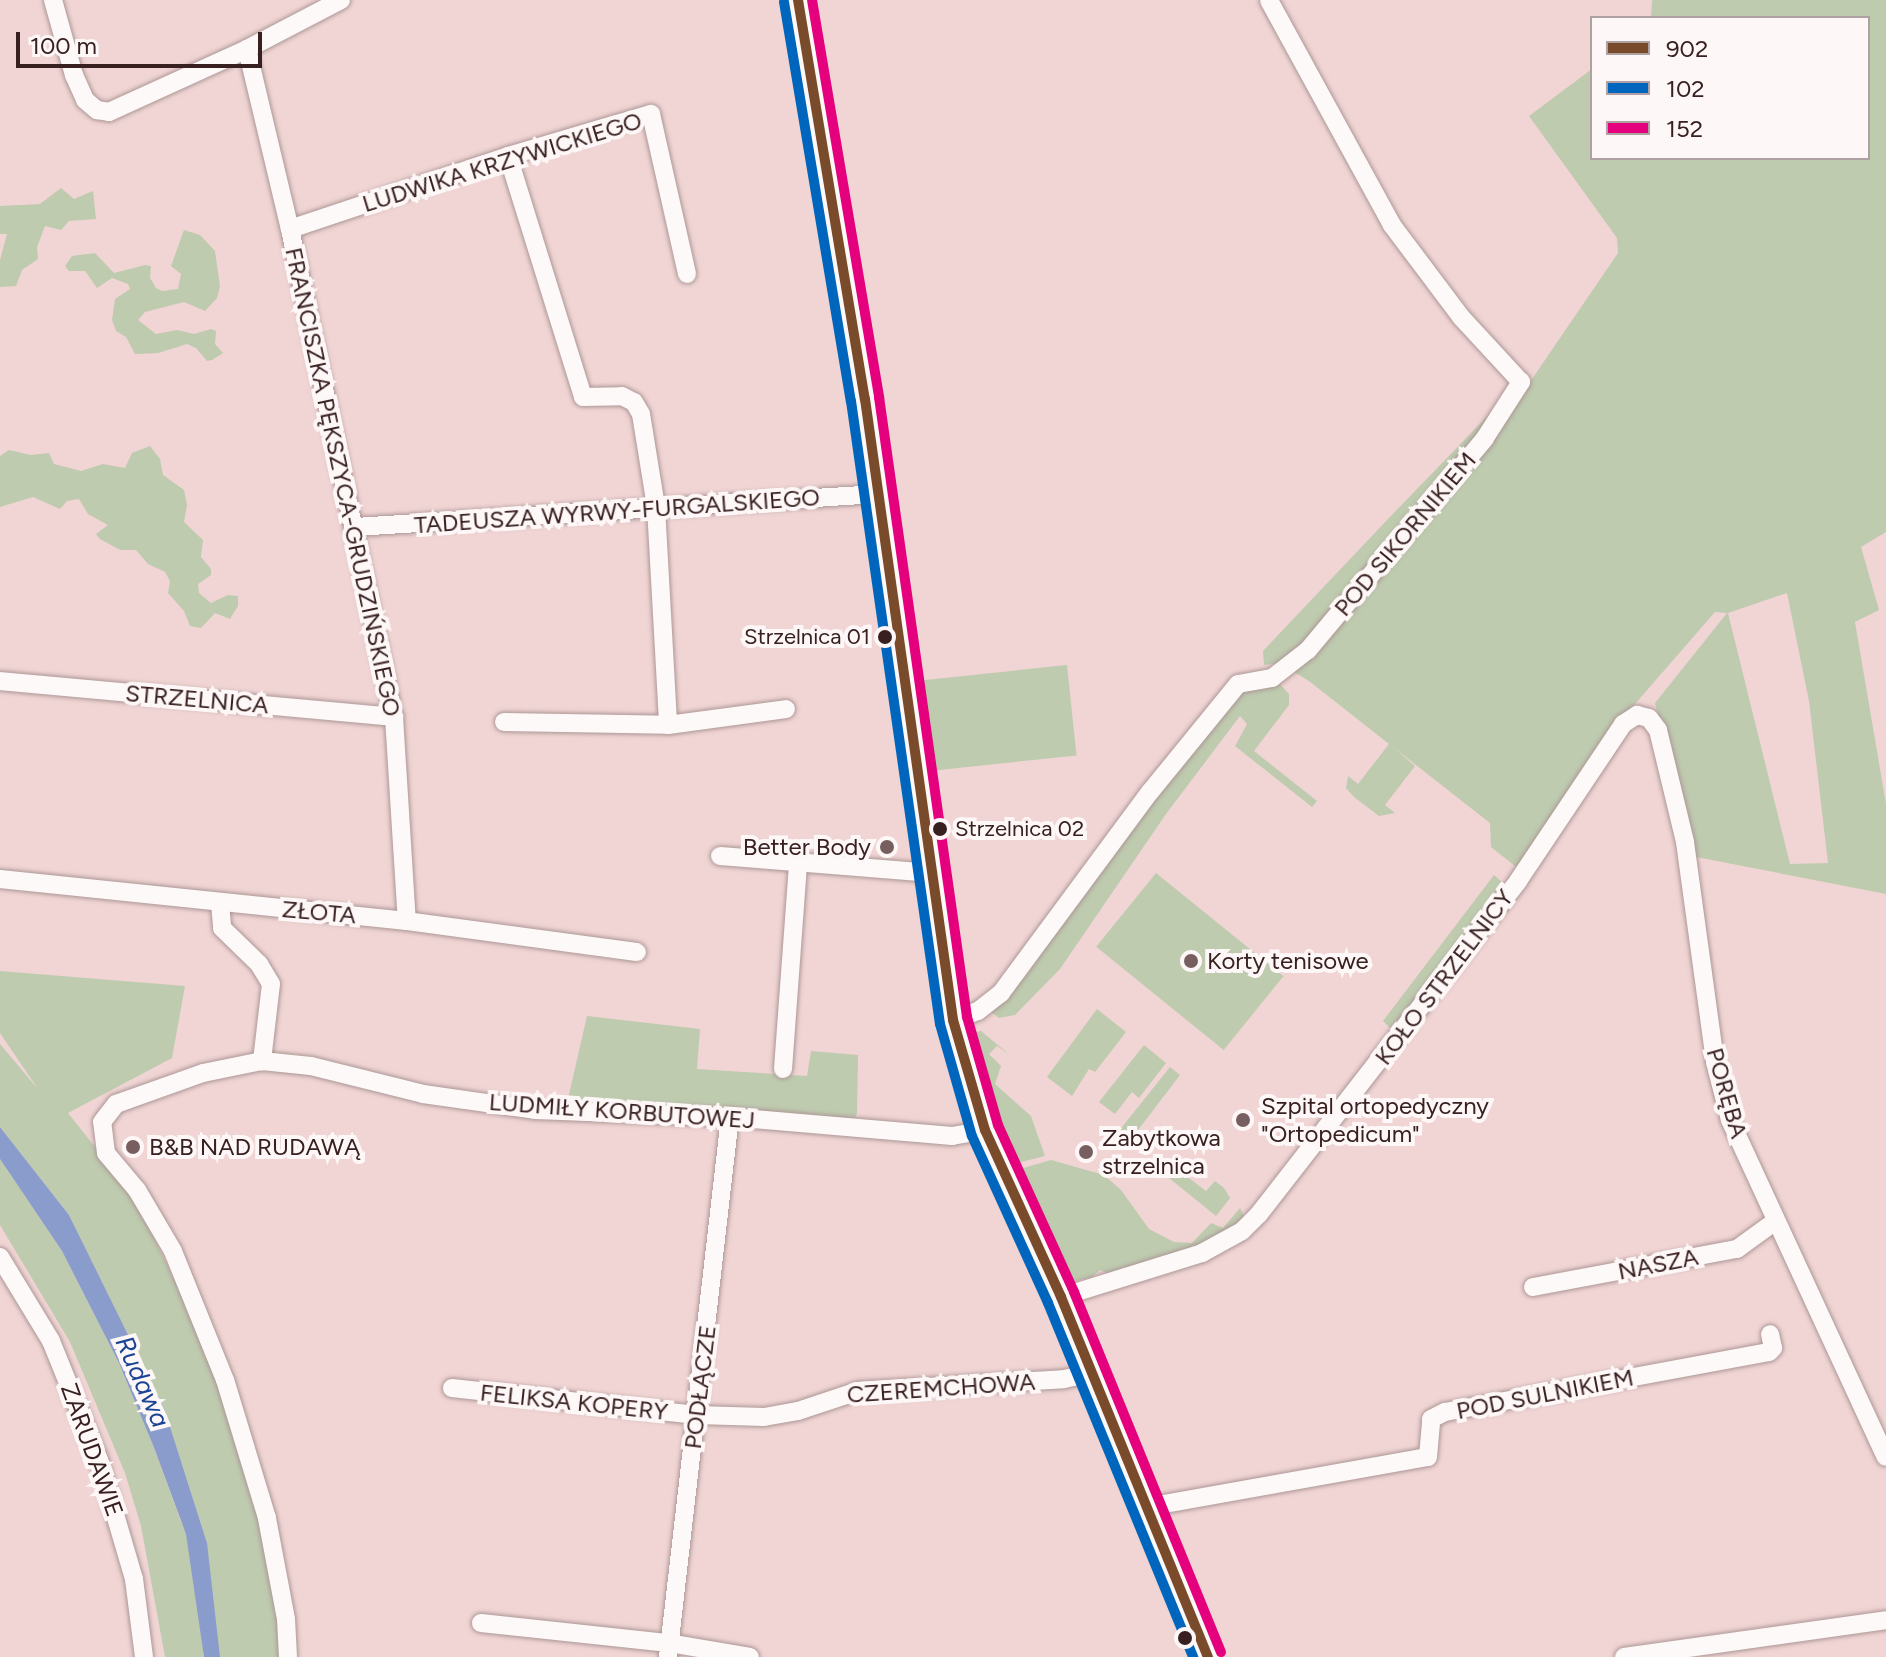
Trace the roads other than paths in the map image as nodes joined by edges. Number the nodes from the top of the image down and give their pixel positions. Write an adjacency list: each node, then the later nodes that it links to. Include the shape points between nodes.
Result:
1 (53, 0): 5 (street, via 74,75 85,100 97,110 109,112)
2 (341, 0): 5 (street)
3 (798, 0): 9 (street)
4 (1269, 0): 25 (street, POD SIKORNIKIEM, via 1392,225 1461,317 1521,382 1485,438 1308,650 1272,678 1238,684 1150,792 1001,993)
5 (247, 49): 7 (street, FRANCISZKA PĘKSZYCA-GRUDZIŃSKIEGO)
6 (508, 156): 7 (street, LUDWIKA KRZYWICKIEGO); 8 (street, LUDWIKA KRZYWICKIEGO, via 651,114); 10 (street, via 583,397 622,396 638,408)
7 (290, 229): 11 (street, FRANCISZKA PĘKSZYCA-GRUDZIŃSKIEGO)
8 (687, 274)
9 (878, 494): 10 (street, TADEUSZA WYRWY-FURGALSKIEGO); 20 (street)
10 (656, 507): 11 (street, TADEUSZA WYRWY-FURGALSKIEGO); 17 (street)
11 (355, 527): 15 (street, FRANCISZKA PĘKSZYCA-GRUDZIŃSKIEGO)
12 (0, 681): 15 (street, STRZELNICA)
13 (786, 709): 17 (street)
14 (1637, 715): 30 (street, PORĘBA, via 1649,718 1658,730 1685,842 1715,1062 1730,1120); 33 (street, KOŁO STRZELNICY, via 1623,724 1518,881 1259,1214 1242,1231 1202,1253)
15 (394, 717): 23 (street, FRANCISZKA PĘKSZYCA-GRUDZIŃSKIEGO)
16 (504, 722): 17 (street)
17 (668, 725)
18 (720, 856): 19 (street)
19 (798, 864): 20 (street); 27 (street)
20 (932, 873): 25 (street)
21 (0, 879): 22 (street, ZŁOTA)
22 (220, 903): 23 (street, ZŁOTA); 26 (street, via 222,928 259,964 271,984)
23 (407, 921): 24 (street, ZŁOTA)
24 (637, 952)
25 (965, 1016): 29 (street)
26 (262, 1061): 28 (street, LUDMIŁY KORBUTOWEJ, via 311,1066 423,1094 535,1110); 44 (street, LUDMIŁY KORBUTOWEJ, via 203,1073 116,1104 101,1131 106,1153 137,1190 173,1251 225,1380 267,1518)
27 (783, 1069)
28 (730, 1117): 29 (street, LUDMIŁY KORBUTOWEJ, via 952,1136); 37 (street, PODŁĄCZE)
29 (985, 1130): 33 (street)
30 (1774, 1222): 32 (street, NASZA, via 1737,1249); 38 (street, PORĘBA)
31 (0, 1257): 43 (street, ZARUDAWIE, via 51,1341 99,1460 134,1579)
32 (1533, 1287)
33 (1061, 1297): 35 (street)
34 (1770, 1334): 39 (street, POD SULNIKIEM, via 1769,1352 1445,1412 1431,1419 1428,1457)
35 (1093, 1373): 37 (street, CZEREMCHOWA, via 858,1391 764,1417); 39 (street)
36 (452, 1388): 37 (street, FELIKSA KOPERY)
37 (697, 1415): 42 (street, PODŁĄCZE)
38 (1886, 1457)
39 (1147, 1507): 46 (street)
40 (1886, 1620): 47 (street)
41 (481, 1623): 42 (street)
42 (669, 1650): 45 (street)
43 (144, 1657)
44 (288, 1657)
45 (750, 1657)
46 (1208, 1657)
47 (1624, 1657)

